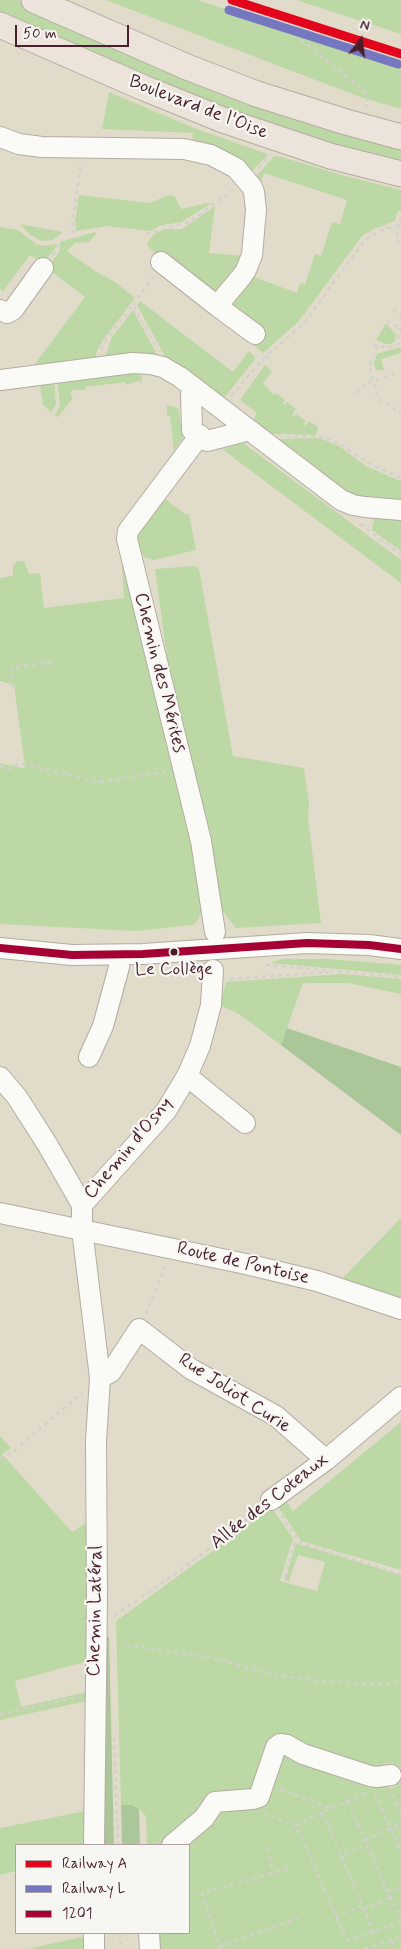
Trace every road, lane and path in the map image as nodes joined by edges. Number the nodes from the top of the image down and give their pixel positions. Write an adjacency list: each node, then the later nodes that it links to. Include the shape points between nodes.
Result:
1 (34, 0): 4 (main road, Boulevard de l'Oise, via 224,82)
2 (0, 25): 8 (main road, Boulevard de l'Oise, via 223,120 330,156)
3 (301, 40): 4 (path, via 365,92 368,99)
4 (362, 127): 6 (main road, Boulevard de l'Oise)
5 (0, 136): 7 (street, via 32,146)
6 (401, 137)
7 (82, 148): 9 (street, via 167,148 200,152 226,161); 12 (path, via 72,225)
8 (401, 174)
9 (247, 179): 13 (path, via 189,222); 18 (street, via 256,204 252,255 246,270)
10 (401, 217): 11 (path)
11 (400, 224): 14 (path, via 397,242); 28 (path, via 377,232 366,240 304,322)
12 (74, 234)
13 (146, 234)
14 (401, 243)
15 (162, 263): 17 (path); 18 (street)
16 (43, 268): 20 (street, via 13,310 7,313)
17 (133, 305): 30 (path, via 101,347); 31 (path, via 164,360)
18 (217, 306): 24 (street)
19 (393, 309): 21 (path)
20 (0, 310)
21 (401, 315)
22 (387, 321): 23 (path)
23 (401, 328): 26 (path)
24 (255, 334)
25 (373, 344): 27 (path)
26 (400, 344): 27 (path, via 387,348)
27 (378, 346): 34 (path, via 371,361)
28 (266, 356): 29 (path); 37 (path)
29 (270, 360)
30 (99, 367): 31 (street, via 132,363); 33 (street)
31 (163, 367): 35 (street)
32 (394, 374): 34 (path)
33 (0, 380)
34 (373, 381): 36 (path); 38 (path, via 380,400)
35 (195, 388): 37 (street); 40 (street, via 191,394 192,430)
36 (356, 393)
37 (220, 408): 39 (street)
38 (401, 414)
39 (253, 433): 40 (street, via 242,432 207,441); 41 (path, via 321,436); 42 (street, via 341,500 365,507)
40 (200, 436): 46 (street, Chemin des Mérites, via 128,531 127,539)
41 (401, 478)
42 (401, 510)
43 (53, 662): 44 (path, via 10,668)
44 (12, 687)
45 (0, 766): 46 (path, via 9,768 22,763 98,782)
46 (182, 770): 47 (street, Chemin des Mérites, via 201,841)
47 (215, 932)
48 (0, 948): 50 (street, via 72,955)
49 (401, 949): 50 (street, via 307,943)
50 (119, 955): 55 (street, via 119,967 103,1026)
51 (262, 964): 52 (path)
52 (340, 972): 53 (path); 54 (path)
53 (213, 975): 56 (street, Chemin d'Osny, via 211,1004 200,1046)
54 (401, 977)
55 (89, 1057)
56 (187, 1076): 58 (street); 59 (street, Chemin d'Osny, via 166,1111)
57 (0, 1077): 59 (street, via 42,1136)
58 (245, 1123)
59 (82, 1205): 61 (street, Chemin Latéral)
60 (0, 1213): 61 (street, Route de Pontoise)
61 (82, 1229): 62 (street, Route de Pontoise); 65 (street, Chemin Latéral)
62 (172, 1248): 63 (street, Route de Pontoise, via 317,1281); 64 (path)
63 (401, 1309)
64 (139, 1329): 65 (street, via 111,1372); 68 (street, Rue Joliot Curie, via 191,1369 276,1416)
65 (100, 1378): 67 (path, via 14,1451); 76 (street, Chemin Latéral, via 96,1440)
66 (401, 1397): 68 (street, Allée des Coteaux)
67 (0, 1459)
68 (326, 1460): 69 (street, Allée des Coteaux)
69 (271, 1500): 70 (path); 73 (path, Allée des Coteaux, via 215,1546)
70 (298, 1540): 71 (path); 72 (path)
71 (401, 1574)
72 (285, 1577)
73 (111, 1617)
74 (126, 1645): 75 (path, via 207,1657 277,1675 327,1682)
75 (401, 1682)
76 (95, 1694): 77 (path); 91 (street, Chemin Latéral)
77 (0, 1714)
78 (392, 1785): 86 (path); 92 (street, via 280,1744 276,1747 259,1797 215,1802 204,1818)
79 (361, 1787): 81 (path)
80 (276, 1788): 84 (path)
81 (370, 1790): 82 (path); 89 (path, via 374,1790)
82 (348, 1801): 84 (path); 90 (path)
83 (269, 1806): 88 (path, via 266,1815)
84 (331, 1808): 85 (path)
85 (322, 1813): 88 (path); 96 (path)
86 (401, 1813)
87 (401, 1824): 89 (path)
88 (296, 1825): 103 (path)
89 (390, 1828): 90 (path); 95 (path)
90 (365, 1840): 93 (path)
91 (94, 1844)
92 (173, 1844)
93 (367, 1844): 96 (path); 100 (path)
94 (266, 1848): 98 (path)
95 (401, 1852)
96 (341, 1855): 102 (path)
97 (290, 1868): 98 (path)
98 (273, 1873): 112 (path, via 202,1893)
99 (401, 1887): 100 (path)
100 (388, 1892): 101 (path)
101 (391, 1898): 102 (path); 105 (path)
102 (363, 1907): 103 (path); 106 (path)
103 (336, 1916): 106 (path, via 347,1941)
104 (298, 1918): 112 (path)
105 (401, 1922): 106 (path)
106 (374, 1932)
107 (94, 1934): 113 (street)
108 (120, 1934): 114 (path)
109 (149, 1934): 115 (street)
110 (401, 1937): 111 (path)
111 (392, 1940): 116 (path); 117 (path)
112 (221, 1948)
113 (94, 1949)
114 (121, 1949)
115 (150, 1949)
116 (365, 1949)
117 (395, 1949)

